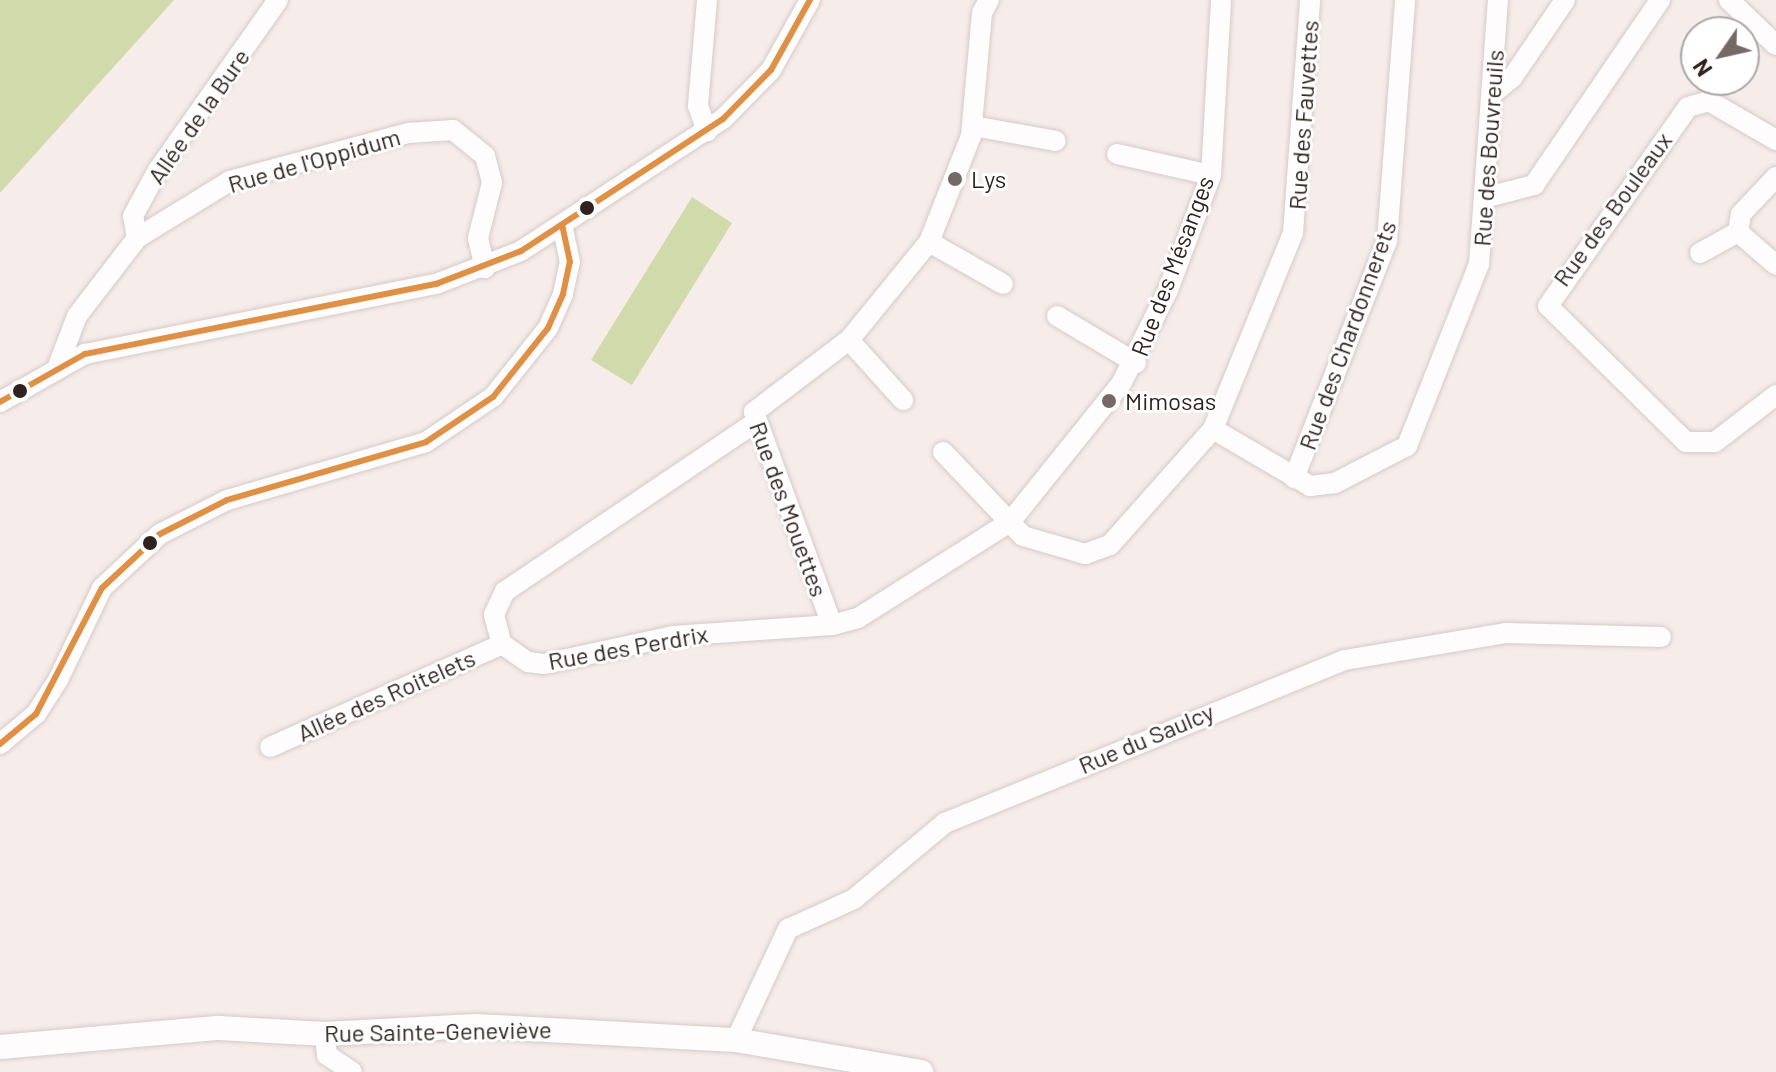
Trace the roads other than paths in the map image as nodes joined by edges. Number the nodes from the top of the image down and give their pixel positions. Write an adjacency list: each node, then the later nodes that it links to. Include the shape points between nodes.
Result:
1 (278, 0): 24 (street, Allée de la Bure, via 158,170 133,216)
2 (707, 0): 15 (street, via 698,106)
3 (810, 0): 15 (street, via 771,70)
4 (989, 0): 14 (street, Rue des Mouettes, via 982,13)
5 (1221, 0): 19 (street, Rue des Mésanges)
6 (1310, 0): 38 (street, Rue des Fauvettes, via 1293,233)
7 (1405, 0): 40 (street, Rue des Chardonnerets, via 1387,241)
8 (1498, 0): 13 (street, Rue des Bouvreuils)
9 (1565, 0): 13 (street, via 1512,78)
10 (1660, 0): 21 (street, via 1534,185)
11 (1729, 0): 12 (street)
12 (1776, 45)
13 (1492, 94): 21 (street, Rue des Bouvreuils)
14 (973, 126): 17 (street); 25 (street, Rue des Mouettes)
15 (707, 131): 22 (street)
16 (1776, 140): 34 (street, Rue des Bouleaux, via 1709,101 1688,107 1548,306 1686,442 1715,442)
17 (1056, 141)
18 (1117, 154): 19 (street)
19 (1211, 175): 32 (street, Rue des Mésanges)
20 (1776, 177): 23 (street, via 1741,214)
21 (1484, 198): 40 (street, Rue des Bouvreuils, via 1479,264 1407,446 1322,487)
22 (562, 225): 28 (street); 45 (street, via 570,262 563,294 526,360 493,397 426,442 227,500 160,534 102,588 36,714)
23 (1738, 232): 26 (street); 27 (street)
24 (137, 238): 28 (street, Rue de l'Oppidum, via 250,173 442,128 473,142 490,168 478,238); 33 (street, Rue de l'Oppidum, via 77,316)
25 (929, 242): 29 (street); 31 (street, Rue des Mouettes)
26 (1700, 253)
27 (1776, 265)
28 (485, 268): 33 (street, via 85,354)
29 (1003, 284)
30 (1057, 316): 32 (street)
31 (849, 340): 35 (street); 37 (street, Rue des Mouettes, via 762,400)
32 (1136, 363): 41 (street, Rue des Mésanges)
33 (58, 366): 36 (street)
34 (1776, 395)
35 (903, 400)
36 (0, 402)
37 (756, 422): 42 (street, Rue des Mouettes); 44 (street, via 505,591 494,615)
38 (1213, 429): 40 (street, Rue des Bouvreuils); 41 (street, Rue des Fauvettes, via 1099,552 1041,542)
39 (943, 452): 41 (street)
40 (1294, 478)
41 (1010, 522): 42 (street, Rue des Mésanges, via 858,618)
42 (832, 625): 44 (street, Rue des Perdrix, via 673,636 544,664 528,662)
43 (1661, 637): 48 (street, Rue du Saulcy, via 1507,633 1345,660 945,823 854,899 788,929)
44 (502, 644): 46 (street, Allée des Roitelets)
45 (0, 744)
46 (270, 747)
47 (333, 1033): 48 (street, Rue Sainte-Geneviève, via 475,1026); 49 (street, Rue Sainte-Geneviève, via 219,1028); 50 (street)
48 (736, 1040): 51 (street, Rue Sainte-Geneviève)
49 (0, 1047)
50 (353, 1072)
51 (921, 1072)

